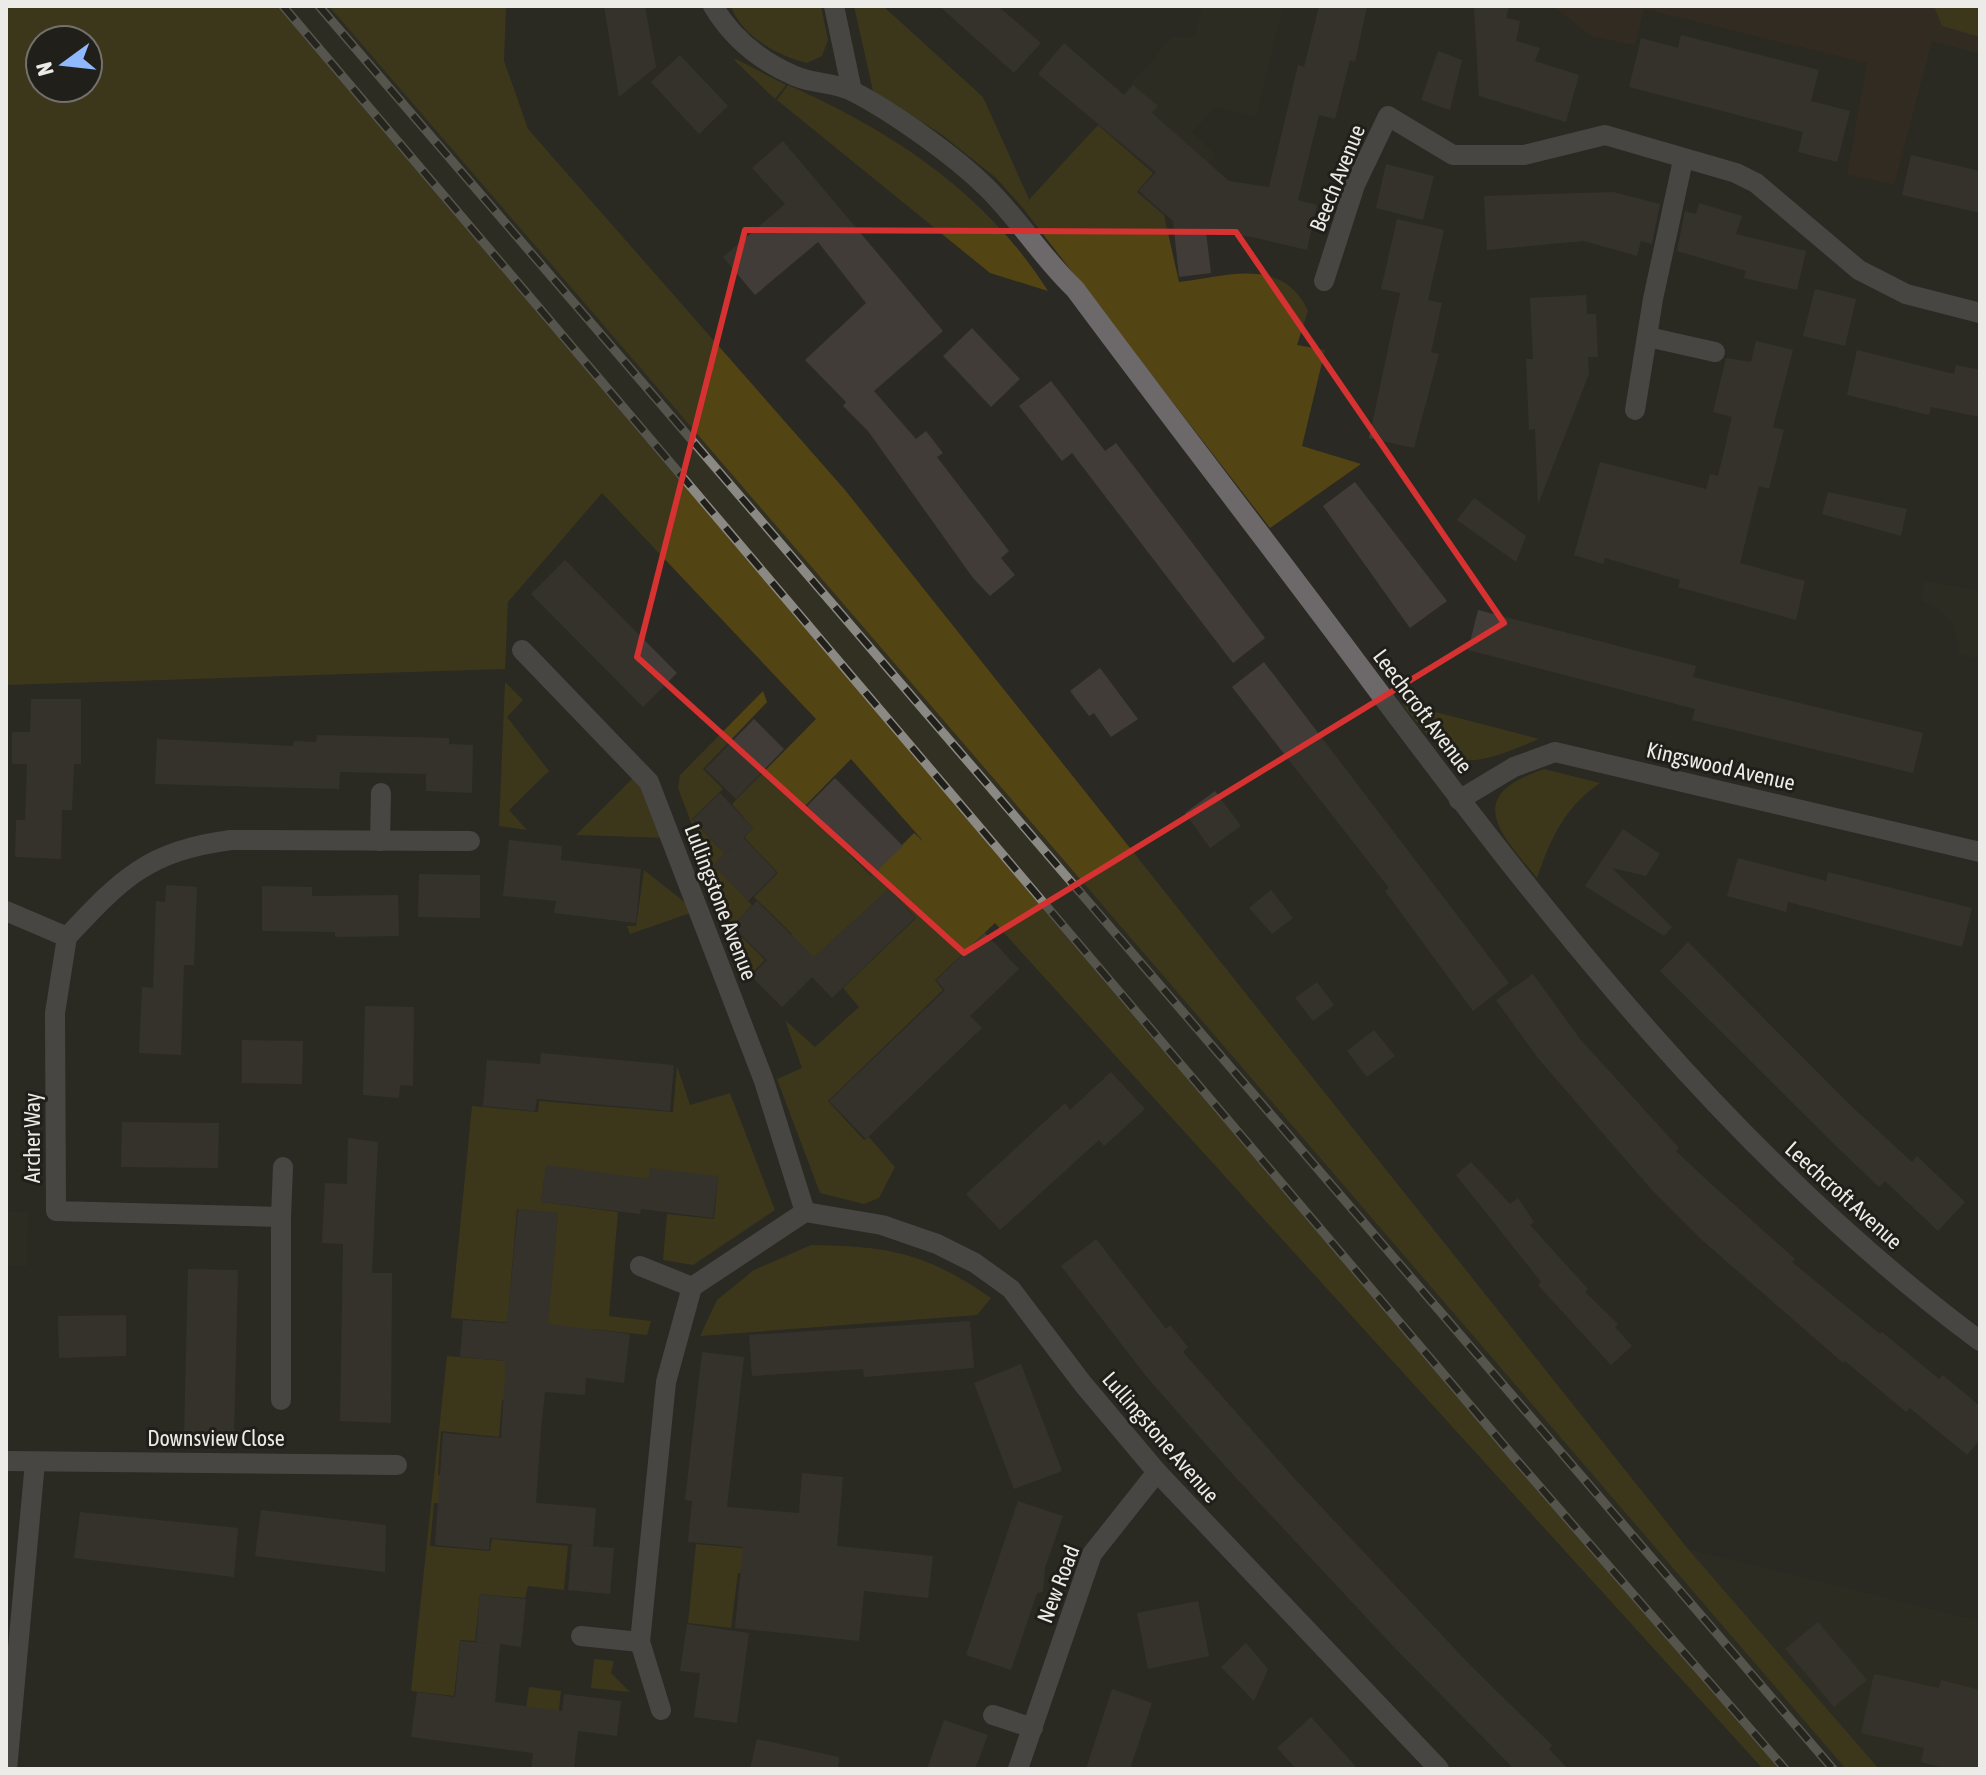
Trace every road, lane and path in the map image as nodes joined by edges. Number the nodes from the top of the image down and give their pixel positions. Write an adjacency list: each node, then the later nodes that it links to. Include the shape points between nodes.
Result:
1 (713, 6): 3 (street, Leechcroft Avenue, via 743,45 795,76)
2 (834, 6): 3 (street)
3 (852, 91): 12 (street, Leechcroft Avenue, via 986,187 1075,289)
4 (1683, 160): 5 (street, Beech Avenue, via 1605,135 1524,155 1453,155 1388,116 1355,185); 6 (street, Beech Avenue, via 1756,183 1859,270 1906,294); 7 (street)
5 (1324, 281)
6 (1980, 313)
7 (1648, 337): 8 (street); 9 (street)
8 (1715, 352)
9 (1635, 410)
10 (522, 650): 19 (street, Lullingstone Avenue, via 649,782 764,1081)
11 (381, 793): 13 (street)
12 (1459, 800): 15 (street, Kingswood Avenue, via 1514,767 1555,752); 23 (street, Leechcroft Avenue, via 1652,1037 1755,1148)
13 (380, 841): 14 (street); 17 (street, via 231,840 174,851 117,883)
14 (470, 841)
15 (1980, 852)
16 (6, 911): 17 (street)
17 (67, 937): 20 (street, Archer Way, via 55,1013 56,1211)
18 (283, 1167): 20 (street)
19 (805, 1212): 22 (street); 28 (street, Lullingstone Avenue, via 882,1225 937,1244 1011,1289)
20 (281, 1217): 24 (street)
21 (640, 1266): 22 (street)
22 (692, 1287): 30 (street, via 666,1382)
23 (1980, 1341)
24 (281, 1400)
25 (6, 1461): 26 (street, Downsview Close)
26 (35, 1462): 27 (street, Downsview Close); 34 (street)
27 (397, 1465)
28 (1157, 1472): 33 (street, New Road, via 1092,1554); 36 (street, Lullingstone Avenue)
29 (581, 1636): 30 (street)
30 (640, 1642): 31 (street)
31 (661, 1710)
32 (993, 1715): 33 (street)
33 (1033, 1728): 35 (street, New Road)
34 (7, 1769)
35 (1018, 1769)
36 (1439, 1769)

